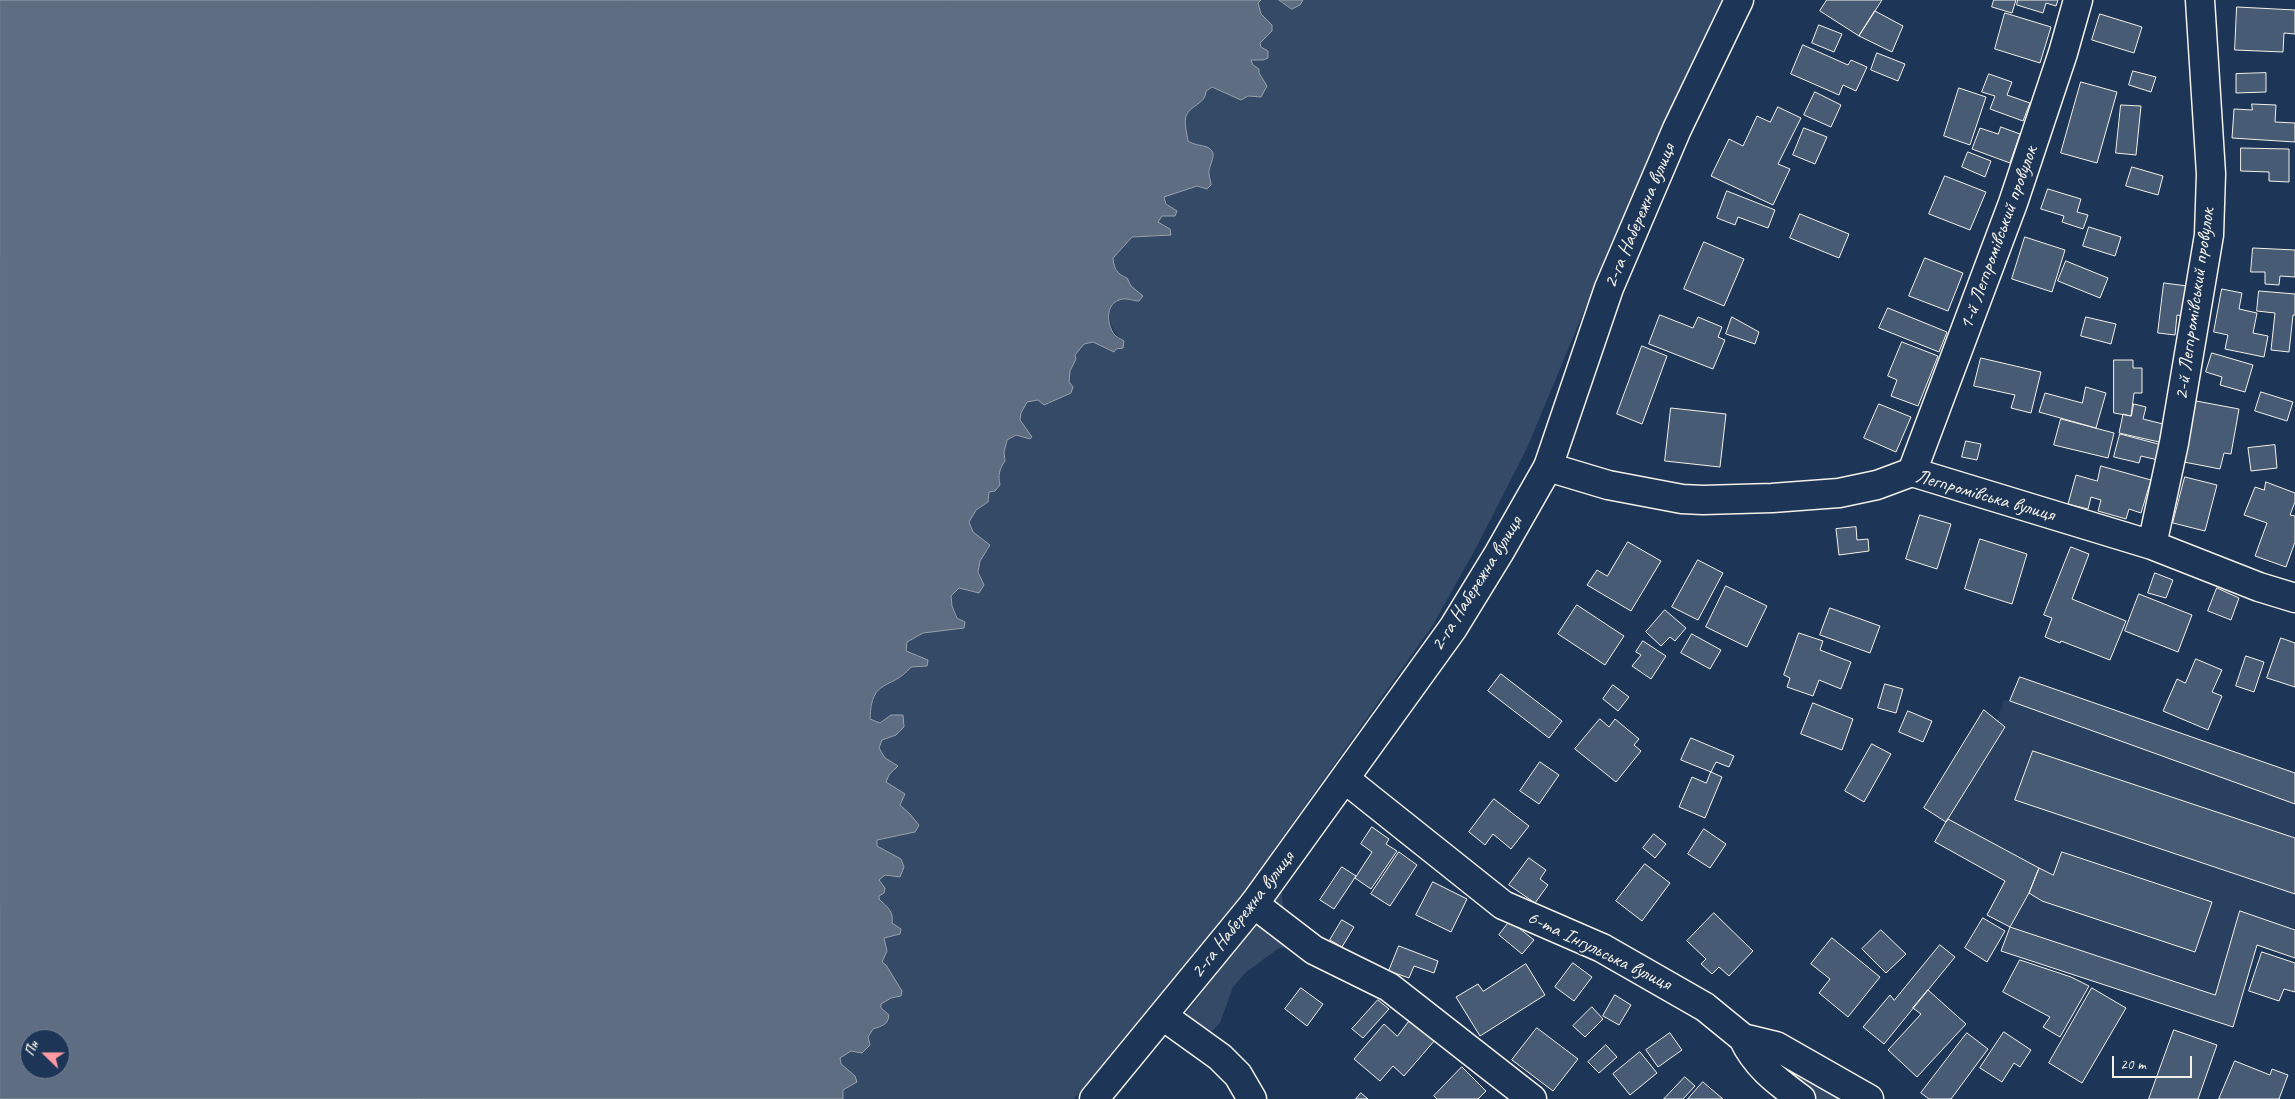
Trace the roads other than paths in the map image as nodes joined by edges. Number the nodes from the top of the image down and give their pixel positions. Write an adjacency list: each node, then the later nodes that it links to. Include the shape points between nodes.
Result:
1 (1739, 0): 4 (street, 2-га Набережна вулиця, via 1677,129 1609,288)
2 (2078, 0): 5 (street, 1-й Легпромівський провулок, via 2013,203)
3 (2200, 0): 6 (street, 2-й Легпромівський провулок, via 2211,174 2209,235 2174,443)
4 (1548, 466): 5 (street, Легпромівська вулиця, via 1608,485 1703,500 1839,493 1877,485); 8 (street, 2-га Набережна вулиця, via 1453,628)
5 (1912, 472): 6 (street, Легпромівська вулиця)
6 (2152, 545): 7 (street, Легпромівська вулиця)
7 (2295, 598)
8 (1345, 779): 9 (street, 2-га Набережна вулиця); 11 (street, 6-та Інгульська вулиця, via 1503,904 1602,948 1664,982 1705,1007)
9 (1254, 904): 10 (street, 2-га Набережна вулиця); 14 (street, via 1314,950 1389,987)
10 (1163, 1016): 12 (street, 2-га Набережна вулиця); 13 (street, via 1220,1057 1238,1075)
11 (1743, 1038): 15 (street, via 1750,1054 1763,1070); 16 (street, 6-та Інгульська вулиця, via 1776,1046)
12 (1094, 1099)
13 (1252, 1099)
14 (1532, 1099)
15 (1801, 1099)
16 (1869, 1099)

